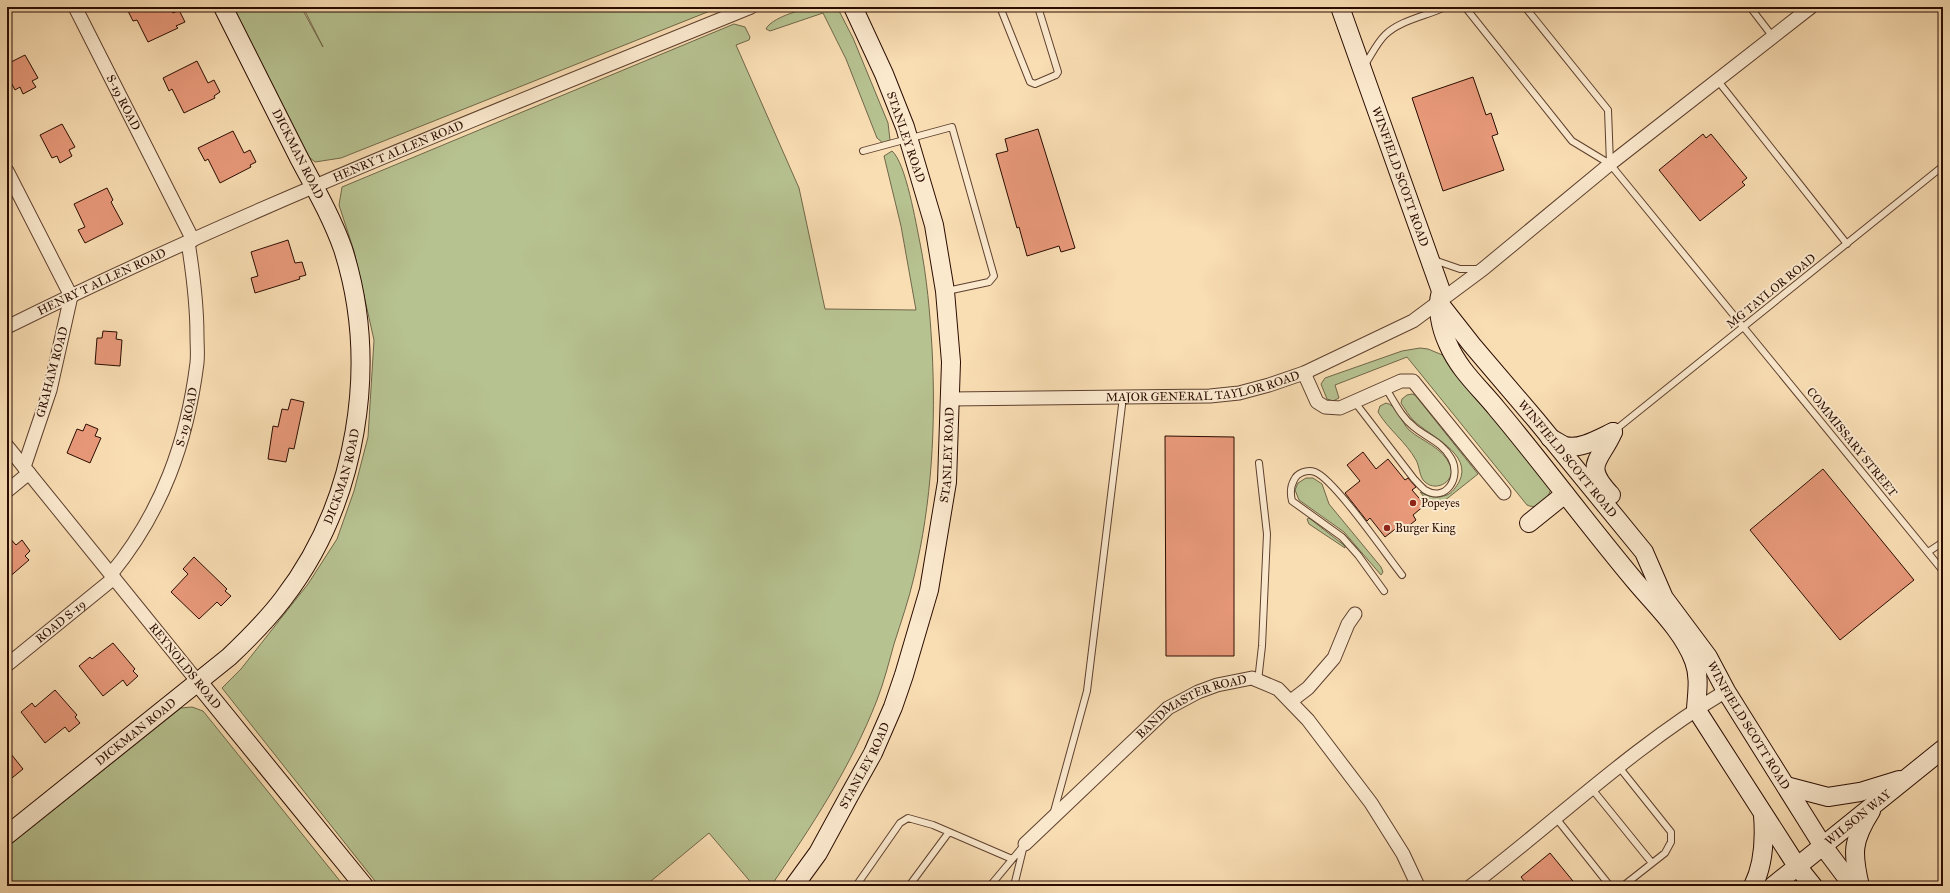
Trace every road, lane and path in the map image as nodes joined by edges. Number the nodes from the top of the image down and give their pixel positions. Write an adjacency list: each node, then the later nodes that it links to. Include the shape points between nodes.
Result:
1 (75, 7): 22 (street, S-19 ROAD)
2 (223, 7): 21 (street, DICKMAN ROAD)
3 (751, 7): 21 (street, HENRY T ALLEN ROAD)
4 (853, 7): 16 (street, STANLEY ROAD, via 886,81)
5 (1000, 7): 6 (lane, via 1030,82 1035,84 1056,76 1058,72)
6 (1038, 7)
7 (1340, 7): 14 (street, WINFIELD SCOTT ROAD)
8 (1445, 7): 14 (lane, via 1399,25 1386,34)
9 (1465, 7): 18 (lane, COMMISSARY STREET, via 1572,141)
10 (1525, 7): 18 (lane, via 1608,110)
11 (1750, 7): 13 (lane)
12 (1811, 7): 13 (street, MAJOR GENERAL TAYLOR ROAD)
13 (1773, 37): 15 (street, MAJOR GENERAL TAYLOR ROAD)
14 (1362, 70): 24 (street, WINFIELD SCOTT ROAD)
15 (1718, 81): 18 (street, MAJOR GENERAL TAYLOR ROAD); 23 (lane)
16 (908, 140): 17 (lane); 26 (street, STANLEY ROAD, via 934,226); 26 (lane, via 952,127 994,276 989,282)
17 (864, 151)
18 (1610, 164): 25 (street, MAJOR GENERAL TAYLOR ROAD); 30 (lane, COMMISSARY STREET)
19 (1943, 166): 23 (lane, MG TAYLOR ROAD)
20 (7, 171): 27 (street)
21 (313, 185): 22 (street, HENRY T ALLEN ROAD); 55 (street, DICKMAN ROAD, via 342,249 353,290 360,372 358,414 351,453 340,492 325,529 299,576 258,629)
22 (191, 241): 27 (street, HENRY T ALLEN ROAD); 50 (street, S-19 ROAD, via 197,308 197,362 184,429 164,491 147,523)
23 (1846, 244): 30 (lane, MG TAYLOR ROAD)
24 (1429, 258): 25 (lane, via 1460,269); 28 (street, WINFIELD SCOTT ROAD, via 1441,291)
25 (1483, 269): 28 (street, MAJOR GENERAL TAYLOR ROAD)
26 (945, 291): 34 (street, STANLEY ROAD, via 951,362)
27 (71, 296): 29 (street, HENRY T ALLEN ROAD); 40 (street, GRAHAM ROAD, via 50,390)
28 (1438, 301): 31 (street, MAJOR GENERAL TAYLOR ROAD, via 1413,320); 37 (street, WINFIELD SCOTT ROAD); 43 (street, via 1448,345 1463,370 1497,408)
29 (7, 327)
30 (1744, 327): 36 (lane, MG TAYLOR ROAD); 47 (lane, COMMISSARY STREET)
31 (1304, 373): 33 (street, MAJOR GENERAL TAYLOR ROAD, via 1239,393); 35 (street, via 1316,402 1325,407 1340,408)
32 (1385, 387): 35 (street); 35 (lane, via 1414,428 1438,442 1451,458 1456,474 1454,482 1447,490 1425,490); 42 (street, via 1401,381 1413,381)
33 (1123, 397): 34 (street, MAJOR GENERAL TAYLOR ROAD); 66 (lane, via 1087,691)
34 (949, 399): 77 (street, STANLEY ROAD, via 947,482 929,590 904,676 873,753 818,853)
35 (1354, 401)
36 (1613, 432): 37 (street, via 1574,447 1564,446); 46 (street, via 1606,448 1598,456 1595,466 1596,477 1637,529)
37 (1550, 438): 46 (street, WINFIELD SCOTT ROAD)
38 (7, 446): 40 (street, REYNOLDS ROAD)
39 (1259, 464): 54 (lane, via 1266,534 1262,646)
40 (26, 470): 41 (street); 50 (street, REYNOLDS ROAD)
41 (7, 491)
42 (1504, 492)
43 (1565, 494): 44 (street); 58 (street, via 1682,638 1694,661 1698,678)
44 (1529, 523)
45 (1943, 542): 47 (lane)
46 (1644, 552): 56 (street, WINFIELD SCOTT ROAD, via 1664,598 1708,657)
47 (1928, 552): 48 (lane, COMMISSARY STREET)
48 (1943, 571)
49 (1402, 575): 51 (lane, via 1332,485 1315,472 1306,471 1295,477 1291,485 1292,501 1342,537)
50 (112, 576): 53 (street, ROAD S-19); 55 (street, REYNOLDS ROAD)
51 (1384, 590)
52 (1355, 614): 57 (street, via 1348,624 1334,658 1308,688)
53 (7, 665)
54 (1258, 681): 57 (street, BANDMASTER ROAD, via 1278,689); 66 (street, BANDMASTER ROAD, via 1252,678 1217,685 1168,708)
55 (198, 682): 69 (street, DICKMAN ROAD); 76 (street, REYNOLDS ROAD)
56 (1726, 691): 58 (street); 62 (street, WINFIELD SCOTT ROAD)
57 (1291, 701): 82 (street, BANDMASTER ROAD, via 1371,803 1403,854)
58 (1696, 709): 60 (street); 65 (street)
59 (1943, 749): 61 (street, WILSON WAY)
60 (1619, 767): 63 (street); 73 (lane, via 1671,832 1671,842 1665,853)
61 (1908, 778): 62 (street, via 1860,792 1828,797); 64 (street, WILSON WAY)
62 (1786, 786): 71 (street, WINFIELD SCOTT ROAD)
63 (1592, 789): 67 (street); 73 (lane)
64 (1876, 803): 71 (street, WILSON WAY); 89 (street, via 1856,839 1854,860)
65 (1763, 814): 74 (street); 85 (street, via 1763,854 1759,874)
66 (1052, 818): 70 (street, BANDMASTER ROAD)
67 (1556, 818): 75 (street); 83 (lane)
68 (949, 832): 72 (lane); 78 (lane, via 908,818 900,823); 79 (lane)
69 (7, 836)
70 (1025, 844): 72 (lane); 81 (lane)
71 (1823, 846): 74 (street, WILSON WAY); 88 (street, WINFIELD SCOTT ROAD)
72 (1012, 859): 80 (lane)
73 (1652, 863): 84 (lane)
74 (1797, 866): 86 (street, WILSON WAY); 87 (street)
75 (1477, 884)
76 (364, 886)
77 (794, 886)
78 (856, 886)
79 (909, 886)
80 (990, 886)
81 (1014, 886)
82 (1418, 886)
83 (1610, 886)
84 (1623, 886)
85 (1753, 886)
86 (1773, 886)
87 (1813, 886)
88 (1853, 886)
89 (1860, 886)

